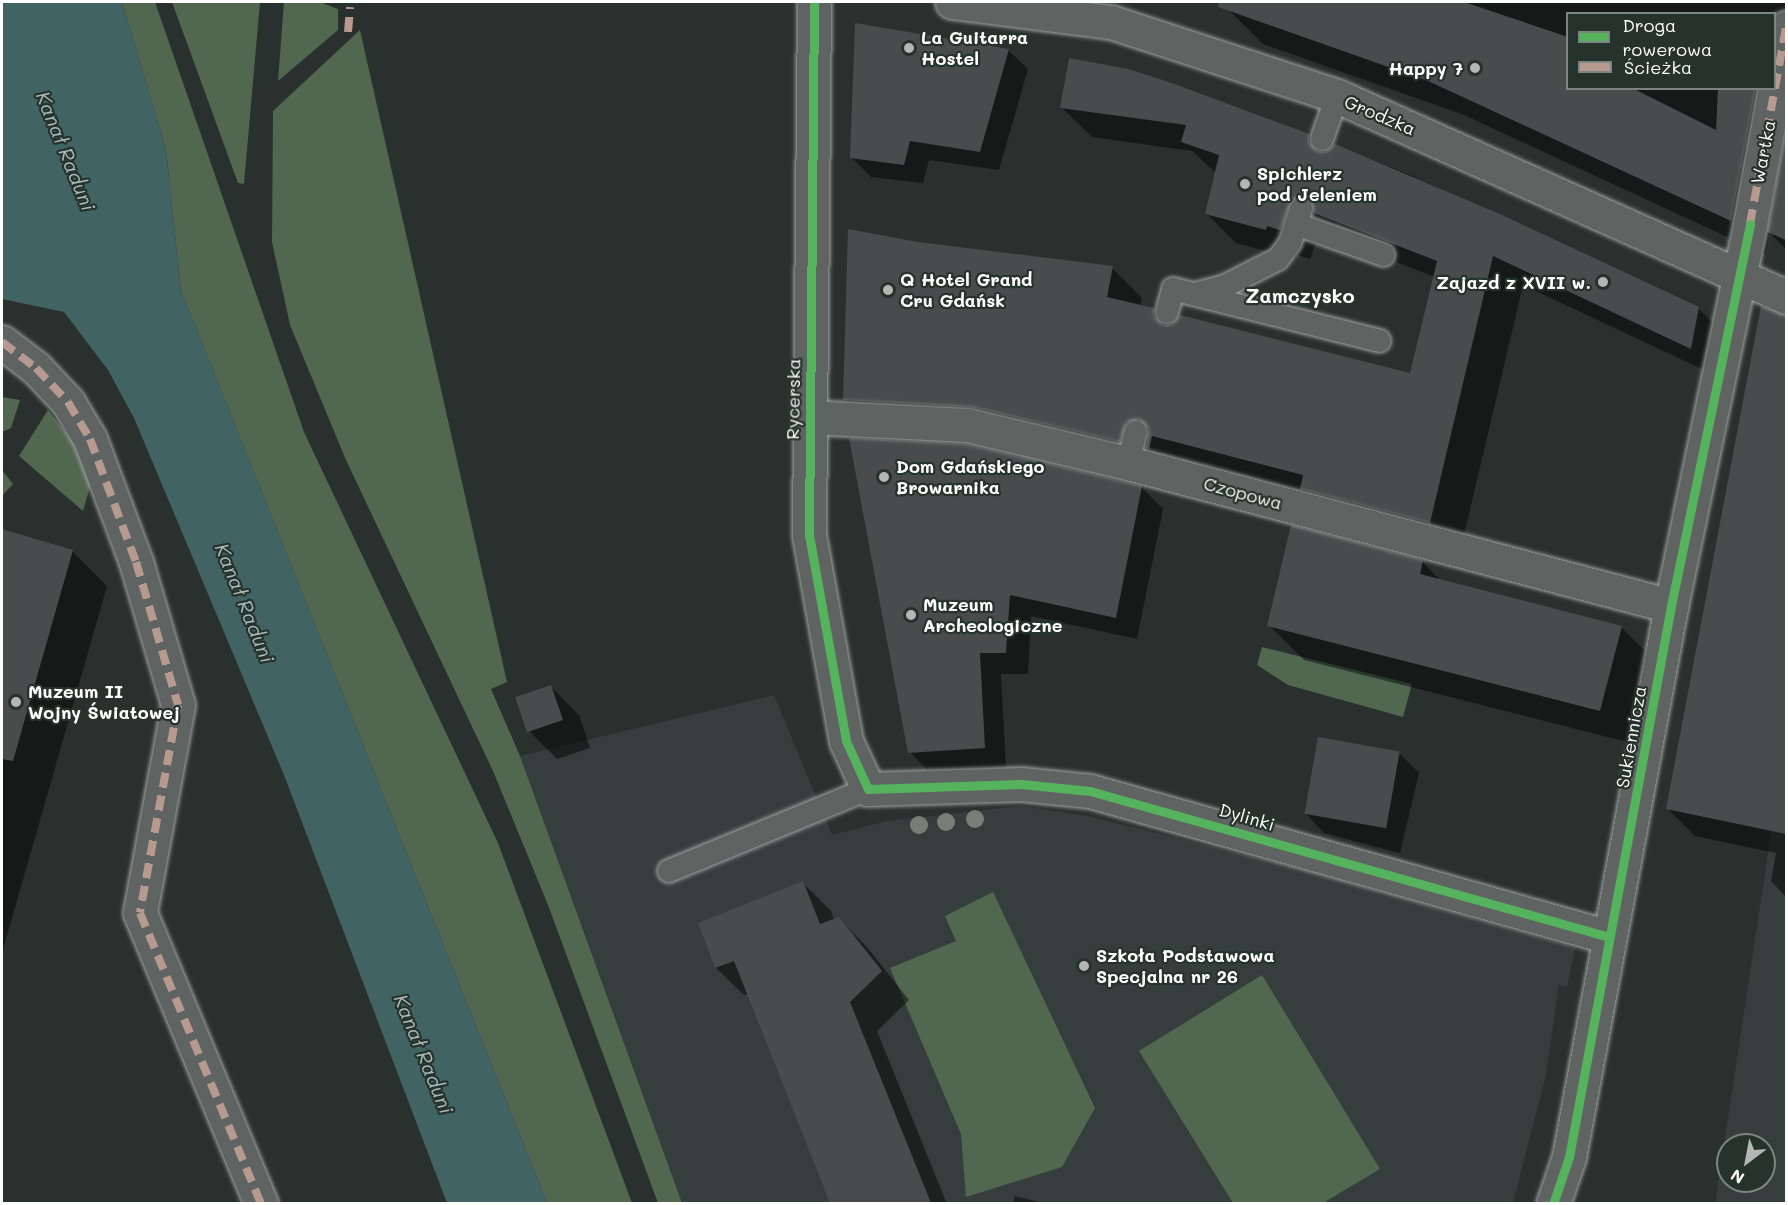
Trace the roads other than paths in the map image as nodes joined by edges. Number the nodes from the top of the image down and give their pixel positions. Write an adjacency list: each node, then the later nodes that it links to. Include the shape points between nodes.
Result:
1 (814, 2): 15 (street, Rycerska)
2 (952, 2): 6 (street, Grodzka, via 1111,22)
3 (1786, 27): 4 (street, Wartka)
4 (1776, 82)
5 (1774, 90): 9 (street, Wartka)
6 (1337, 96): 7 (lane); 9 (street, Grodzka)
7 (1322, 139)
8 (1384, 255): 10 (lane, via 1299,216 1290,243 1278,259 1226,286)
9 (1739, 276): 11 (street, Grodzka); 16 (street, Sukiennicza)
10 (1197, 293): 12 (lane, via 1173,289); 13 (lane)
11 (1786, 297)
12 (1167, 312)
13 (1380, 340)
14 (2, 342): 20 (street, via 36,368 68,402 90,439 136,562 178,705 140,913)
15 (809, 417): 16 (street, Czopowa, via 967,425 1132,447); 17 (street, Rycerska, via 809,535 819,604 846,741)
16 (1671, 606): 19 (street, Sukiennicza)
17 (868, 789): 18 (lane); 19 (street, Dylinki, via 1021,784 1090,790)
18 (669, 871)
19 (1609, 938): 21 (street, Sukiennicza, via 1569,1157)
20 (261, 1203)
21 (1554, 1203)

